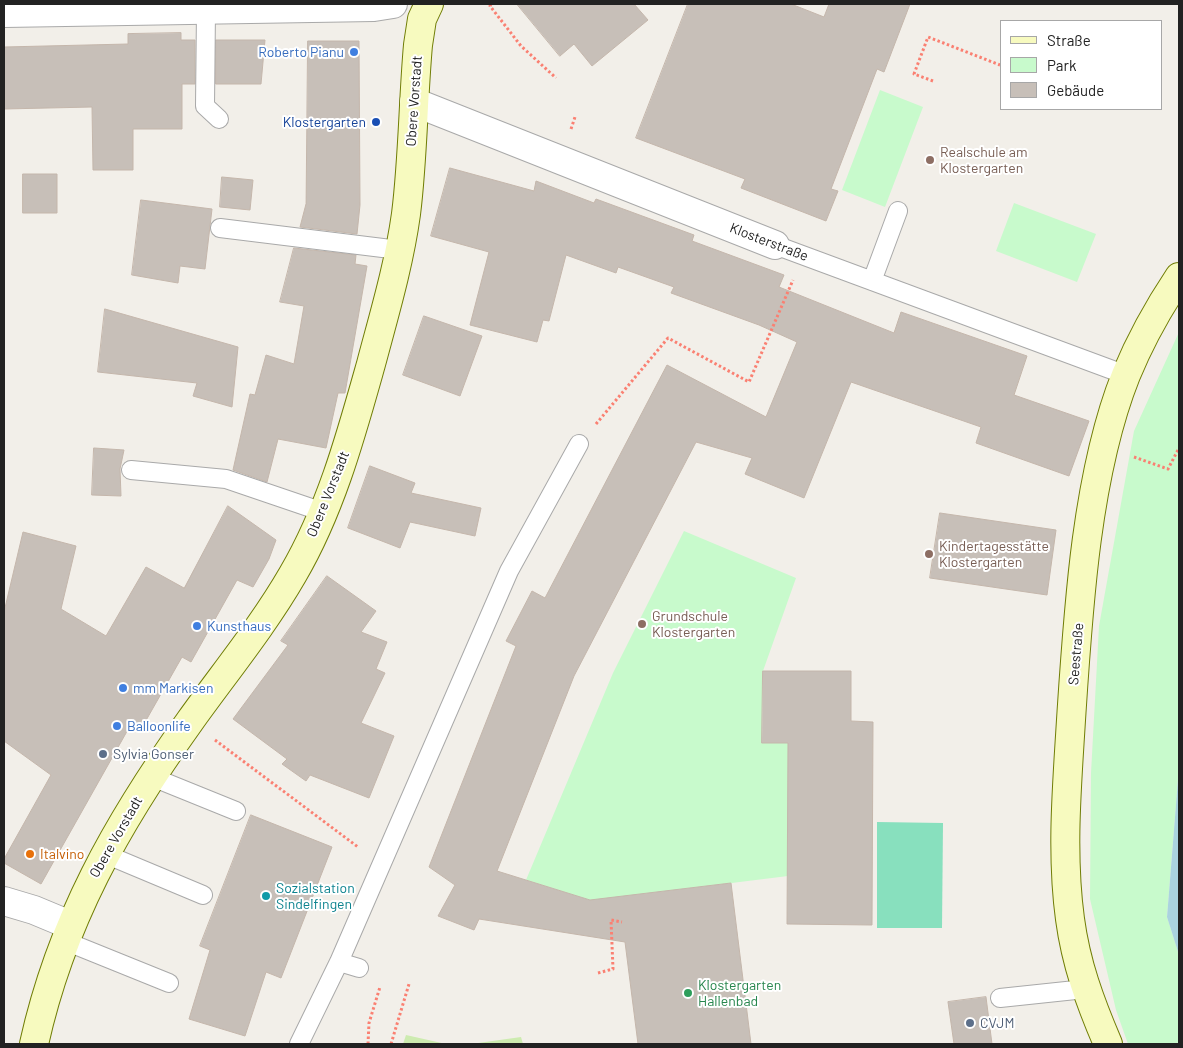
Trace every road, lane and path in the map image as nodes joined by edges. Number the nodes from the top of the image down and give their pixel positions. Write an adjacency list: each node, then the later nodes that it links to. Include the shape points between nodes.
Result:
1 (393, 4): 4 (street)
2 (429, 4): 9 (main road, Obere Vorstadt, via 422,19 418,45)
3 (492, 4): 7 (path, via 490,6 521,46)
4 (206, 10): 5 (street); 10 (lane, via 205,106)
5 (4, 13)
6 (1000, 64): 8 (path, via 928,36 914,74)
7 (556, 78)
8 (933, 81)
9 (414, 102): 13 (street, Klosterstraße); 14 (main road, Obere Vorstadt, via 406,214)
10 (219, 120)
11 (898, 211): 17 (lane)
12 (220, 228): 14 (lane)
13 (775, 246): 15 (lane, Klosterstraße)
14 (399, 250): 23 (main road, Obere Vorstadt, via 382,326 339,475)
15 (803, 256): 17 (lane, Klosterstraße); 19 (path, via 749,382 668,338)
16 (1179, 277): 18 (main road, Seestraße, via 1164,299)
17 (872, 281): 18 (lane, Klosterstraße)
18 (1126, 375): 39 (main road, Seestraße, via 1105,447 1091,514 1075,651 1065,838 1070,919)
19 (579, 444): 28 (lane, via 509,571)
20 (1179, 448): 21 (path)
21 (1168, 469)
22 (131, 470): 23 (lane, via 226,479)
23 (323, 512): 24 (main road, Obere Vorstadt, via 294,572 254,635)
24 (188, 723): 25 (main road, Obere Vorstadt); 28 (path)
25 (152, 777): 26 (lane); 27 (main road, Obere Vorstadt)
26 (236, 811)
27 (105, 854): 29 (lane); 32 (main road, Obere Vorstadt)
28 (382, 863): 33 (lane)
29 (203, 895)
30 (4, 901): 32 (street, via 34,910)
31 (622, 922): 35 (path, via 611,920 613,968)
32 (67, 933): 36 (lane); 41 (main road, Obere Vorstadt, via 44,997)
33 (339, 962): 34 (lane); 42 (lane)
34 (359, 968)
35 (598, 973)
36 (169, 983)
37 (409, 984): 44 (path)
38 (381, 985): 43 (path, via 369,1023)
39 (1085, 989): 40 (lane); 45 (main road, Seestraße)
40 (1000, 998)
41 (34, 1044)
42 (300, 1044)
43 (368, 1044)
44 (391, 1044)
45 (1108, 1044)

